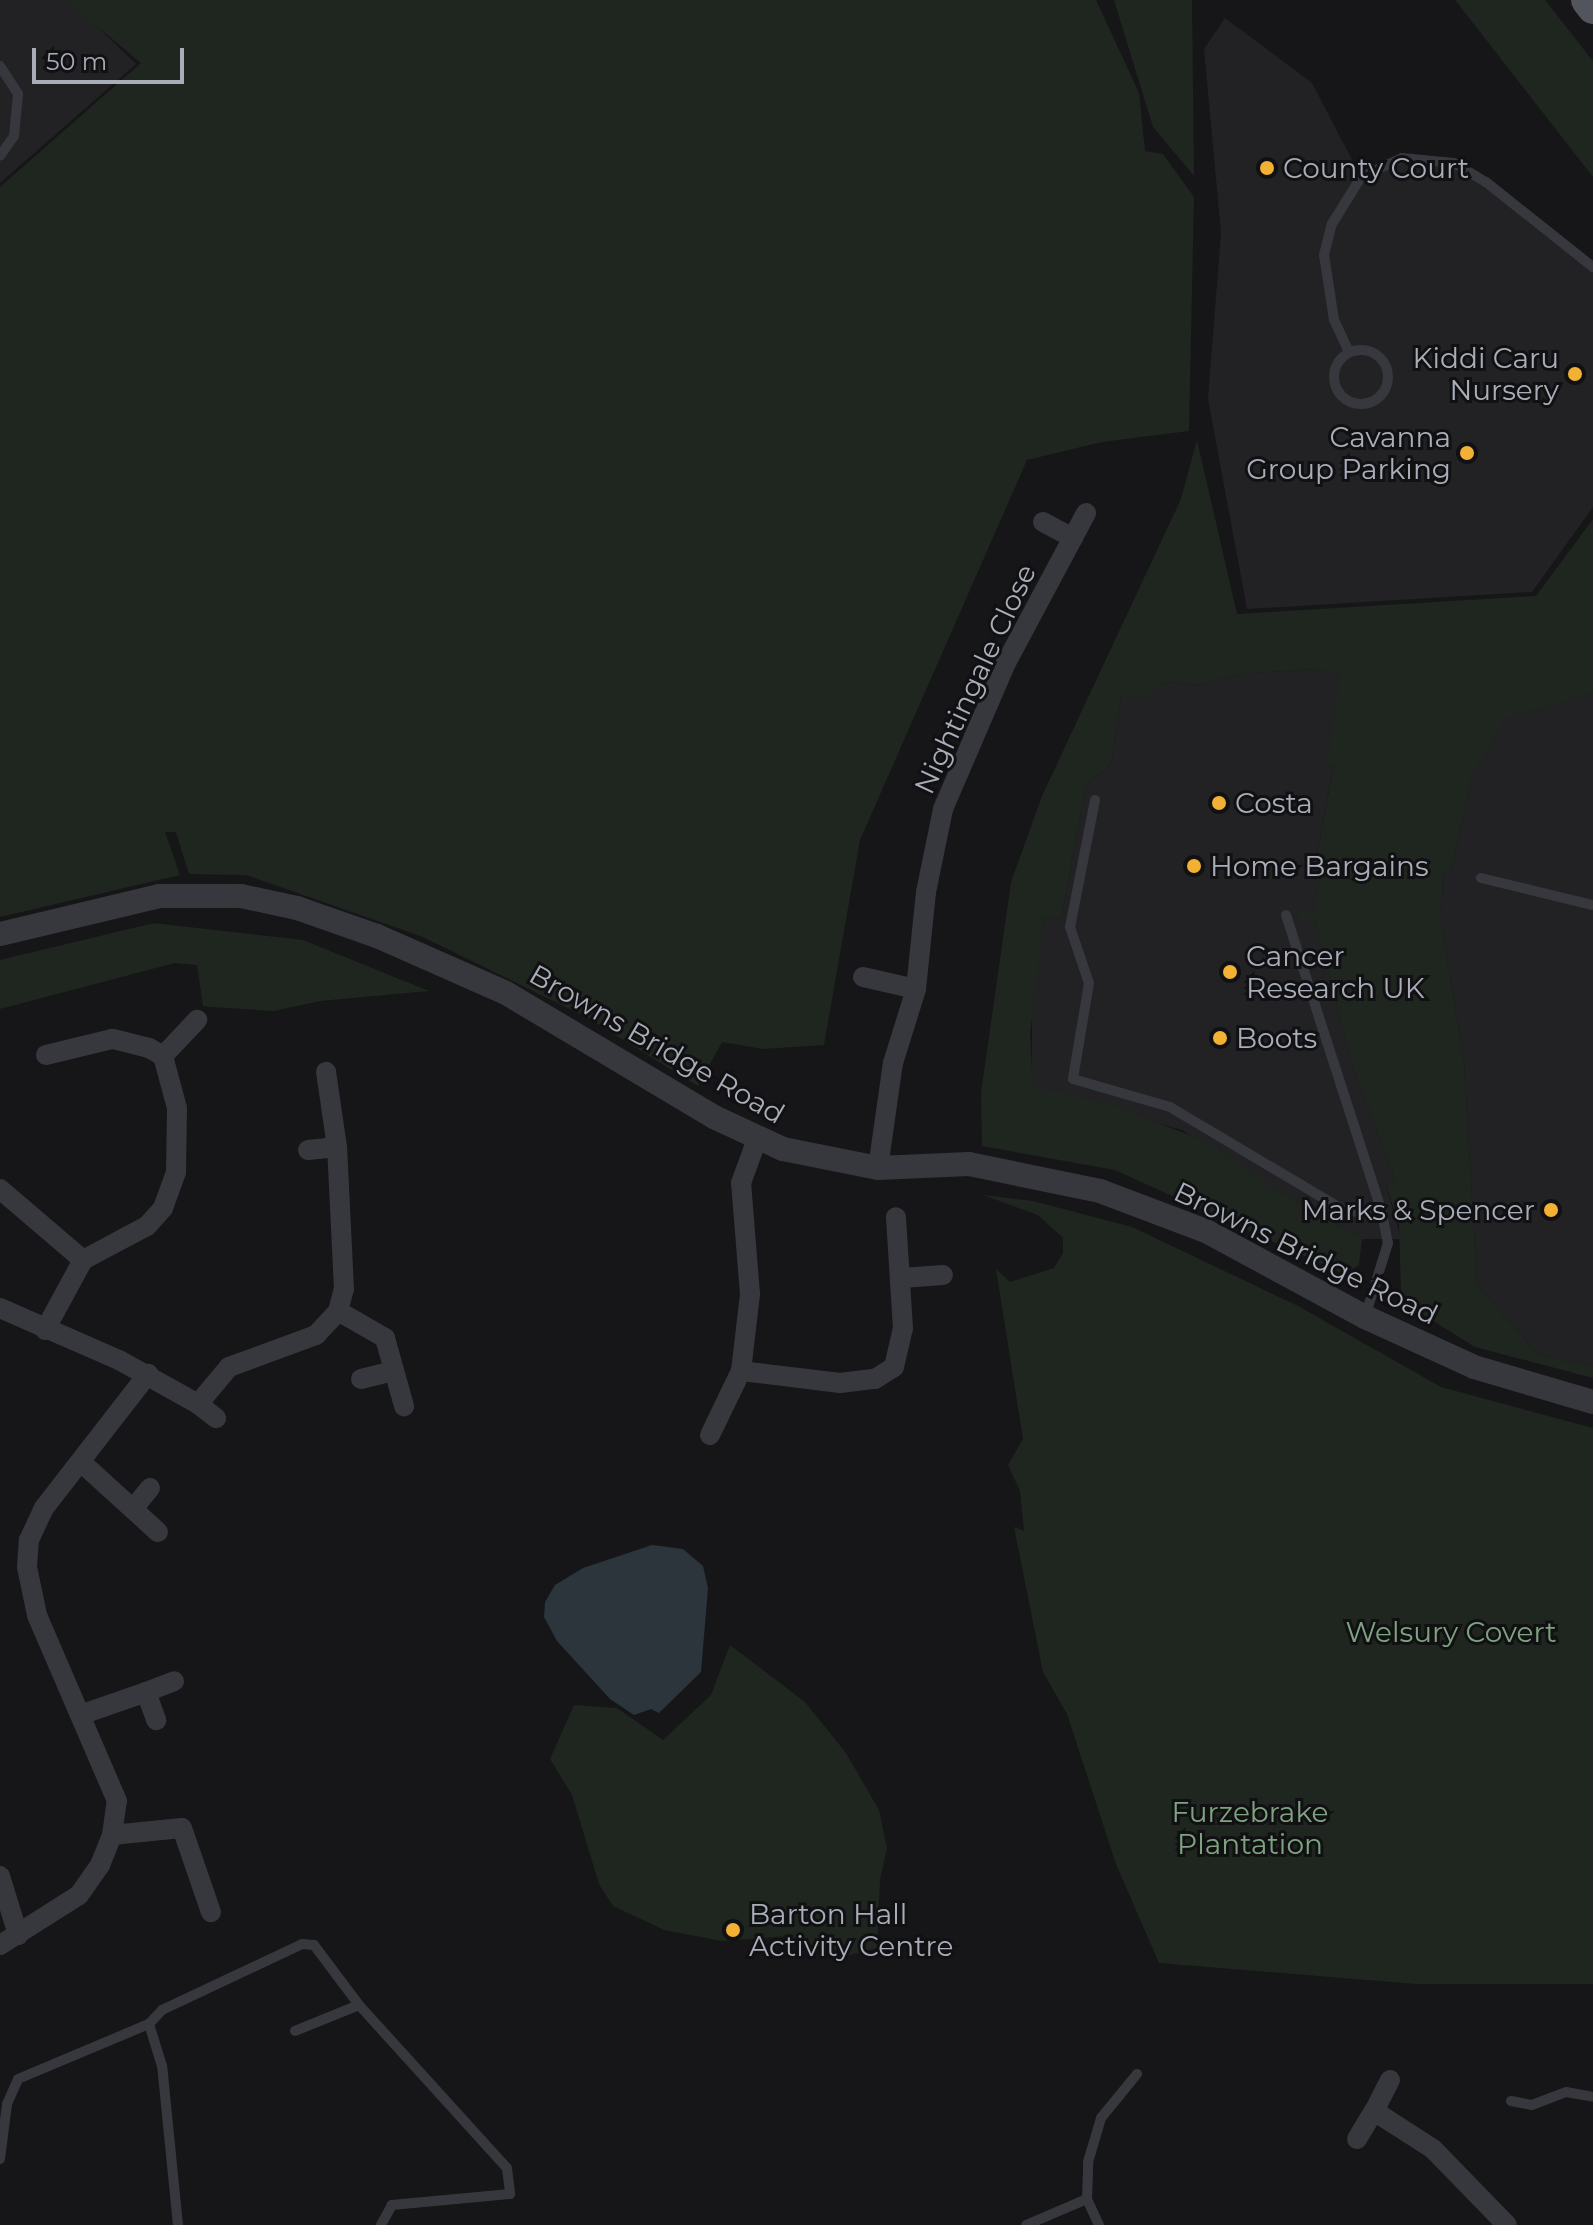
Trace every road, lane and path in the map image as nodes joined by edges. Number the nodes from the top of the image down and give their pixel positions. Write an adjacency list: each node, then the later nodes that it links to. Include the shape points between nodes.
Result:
1 (1587, 0): 2 (main road)
2 (1593, 8)
3 (0, 66): 4 (lane, via 18,94 14,136)
4 (0, 156)
5 (1593, 267): 6 (lane, via 1465,169 1426,157 1402,158 1361,177 1332,224 1324,255 1334,320)
6 (1349, 352): 6 (lane, via 1374,353 1388,372 1384,392 1366,404 1353,404 1335,389 1333,371)
7 (1086, 513): 9 (street, Nightingale Close)
8 (1043, 522): 9 (street)
9 (1073, 538): 16 (street, Nightingale Close, via 1006,663 943,809 926,892)
10 (1095, 800): 26 (lane, via 1070,927 1089,983 1073,1079 1170,1107 1345,1211)
11 (1481, 878): 12 (lane)
12 (1593, 905)
13 (1286, 915): 26 (lane)
14 (0, 934): 21 (street, Browns Bridge Road, via 159,896 241,896 297,908 377,936 506,993)
15 (863, 977): 16 (street)
16 (916, 989): 24 (street, Nightingale Close, via 893,1063)
17 (197, 1020): 19 (street)
18 (46, 1055): 19 (street, via 112,1039)
19 (163, 1056): 28 (street, via 177,1108 176,1172 163,1208 147,1226)
20 (326, 1072): 22 (street)
21 (757, 1139): 24 (street, Browns Bridge Road, via 824,1161); 36 (street, via 741,1183 750,1294)
22 (337, 1147): 23 (street); 32 (street, via 344,1289)
23 (308, 1150)
24 (878, 1168): 33 (street, Browns Bridge Road, via 969,1164 1100,1191 1206,1231)
25 (0, 1189): 28 (street)
26 (1382, 1213): 33 (lane, via 1388,1243)
27 (896, 1217): 30 (street)
28 (83, 1260): 34 (street)
29 (943, 1275): 30 (street)
30 (902, 1278): 36 (street, via 902,1350 894,1367 875,1379 805,1381)
31 (0, 1308): 34 (street)
32 (338, 1311): 35 (street, via 385,1338); 40 (street, via 316,1335 229,1367)
33 (1365, 1317): 39 (street, Browns Bridge Road, via 1474,1367)
34 (45, 1330): 37 (street)
35 (394, 1371): 38 (street); 41 (street)
36 (741, 1371): 43 (street)
37 (148, 1374): 40 (street); 44 (street)
38 (361, 1379)
39 (1593, 1402)
40 (198, 1404): 42 (street)
41 (404, 1406)
42 (216, 1418)
43 (710, 1435)
44 (81, 1462): 46 (street); 50 (street, via 44,1508 29,1540 27,1567 37,1615)
45 (150, 1488): 46 (street)
46 (133, 1509): 47 (street)
47 (158, 1532)
48 (174, 1681): 49 (street)
49 (146, 1692): 50 (street); 51 (street)
50 (83, 1714): 52 (street, via 117,1801)
51 (156, 1720)
52 (112, 1835): 54 (street, via 182,1828); 55 (street, via 79,1895)
53 (0, 1876): 55 (street)
54 (211, 1912)
55 (18, 1935): 56 (street)
56 (0, 1945)
57 (359, 2005): 58 (lane, via 314,1945 302,1944 162,2010); 59 (lane); 69 (lane, via 507,2168 510,2194 392,2205)
58 (149, 2024): 66 (lane, via 18,2079 7,2104); 68 (lane, via 162,2066)
59 (295, 2031)
60 (1137, 2074): 67 (lane, via 1101,2118 1088,2162)
61 (1390, 2080): 64 (street)
62 (1593, 2097): 63 (lane, via 1566,2092 1532,2105)
63 (1511, 2101)
64 (1374, 2111): 65 (street); 72 (street, via 1433,2149)
65 (1357, 2139)
66 (0, 2159)
67 (1087, 2199): 70 (lane); 71 (lane)
68 (178, 2225)
69 (381, 2225)
70 (1026, 2225)
71 (1099, 2225)
72 (1507, 2225)

